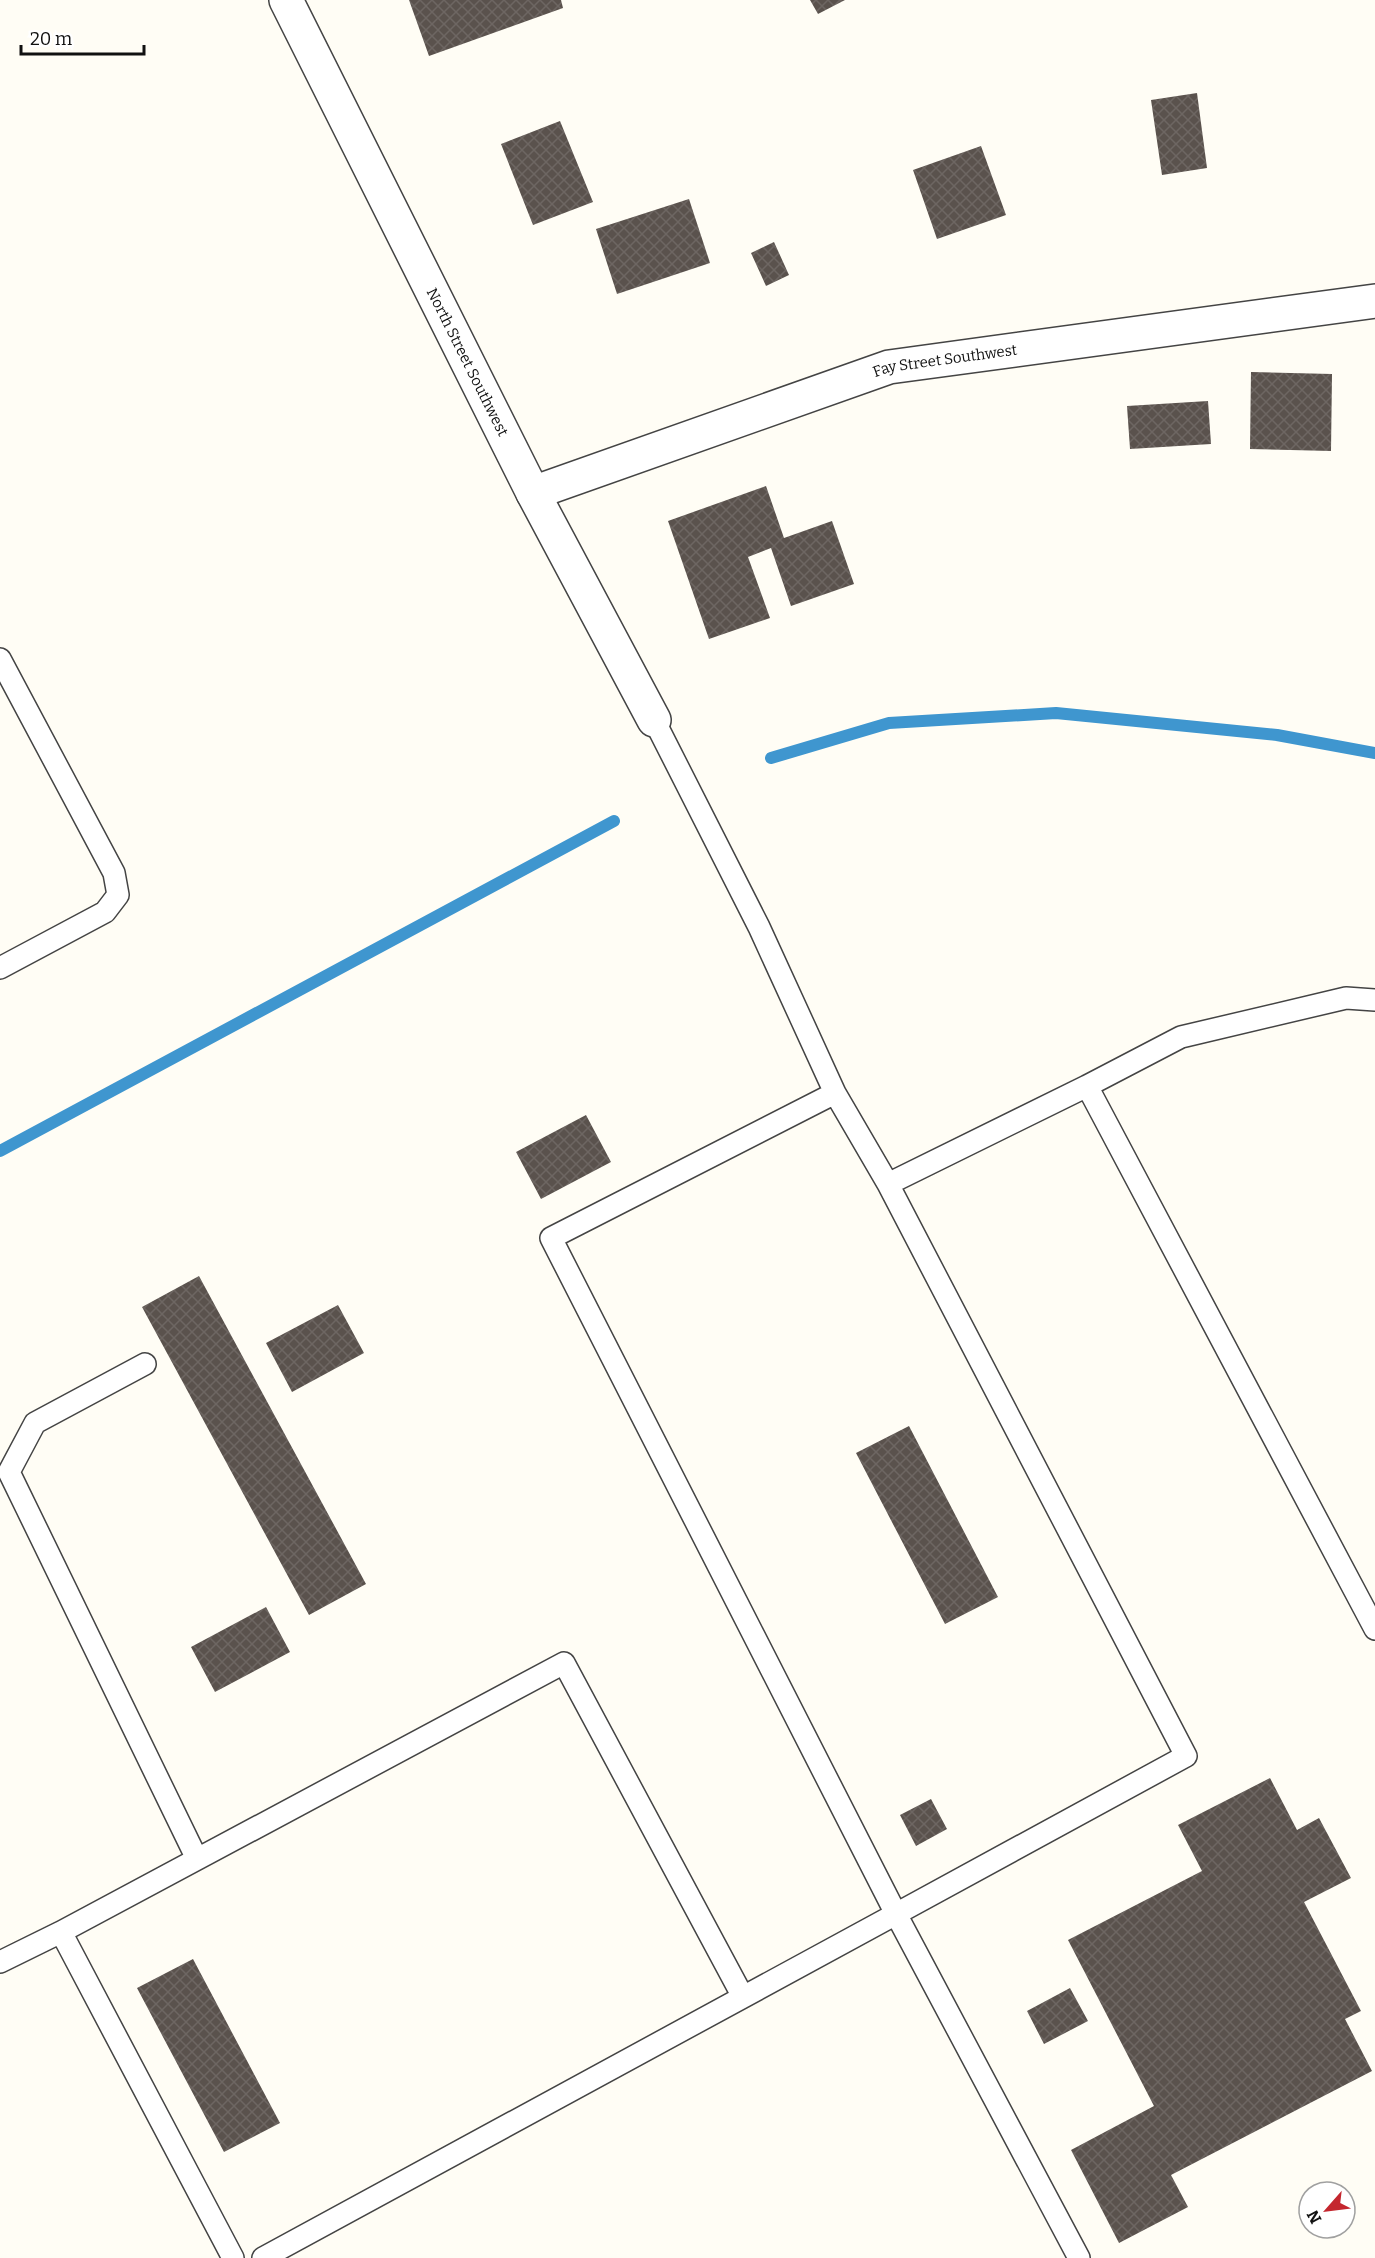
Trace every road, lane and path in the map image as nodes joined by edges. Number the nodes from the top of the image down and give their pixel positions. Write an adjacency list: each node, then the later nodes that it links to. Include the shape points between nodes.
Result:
1 (286, 0): 3 (street, North Street Southwest)
2 (1375, 301): 3 (street, Fay Street Southwest, via 889,367)
3 (532, 493): 5 (street, North Street Southwest)
4 (0, 659): 6 (lane, via 114,873 118,895 105,912)
5 (654, 720): 9 (lane, via 759,927)
6 (0, 968)
7 (1375, 1000): 8 (lane, via 1346,998 1181,1037)
8 (1088, 1086): 10 (lane); 12 (lane)
9 (836, 1093): 10 (lane); 14 (lane, via 551,1238)
10 (888, 1184): 14 (lane, via 1186,1756)
11 (145, 1364): 13 (lane, via 35,1423 9,1472)
12 (1375, 1629)
13 (197, 1859): 15 (lane); 17 (lane, via 564,1663)
14 (896, 1914): 17 (lane); 20 (lane)
15 (61, 1932): 16 (lane); 18 (lane)
16 (0, 1962)
17 (743, 1997): 19 (lane)
18 (233, 2258)
19 (263, 2258)
20 (1079, 2258)

